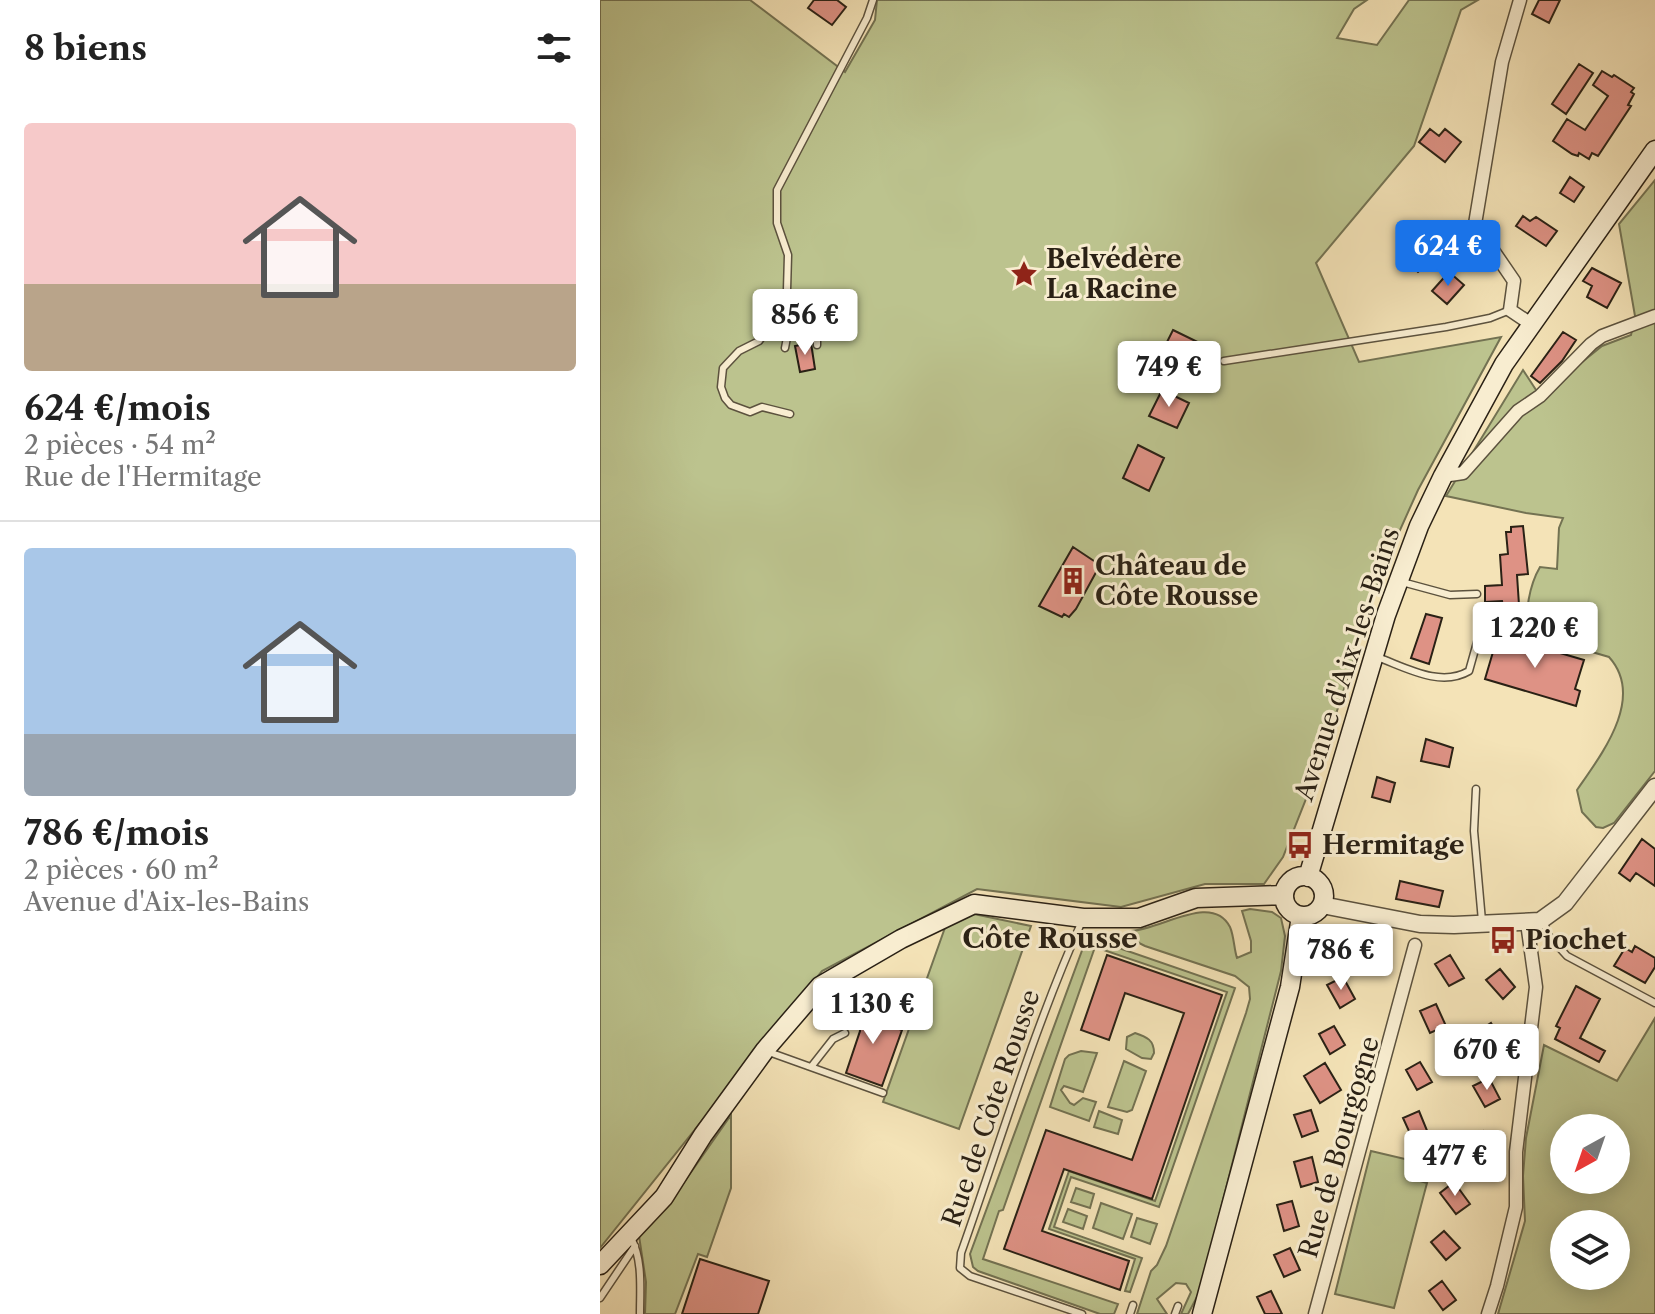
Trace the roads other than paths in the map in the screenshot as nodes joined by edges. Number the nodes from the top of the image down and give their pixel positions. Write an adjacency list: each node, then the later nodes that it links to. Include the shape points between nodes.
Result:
1 (873, 0): 5 (lane, via 777,190 777,223 788,255)
2 (1520, 0): 4 (street, via 1502,62 1475,224 1514,281)
3 (1655, 150): 8 (main road, Avenue d'Aix-les-Bains)
4 (1510, 310): 8 (street); 11 (lane, via 1446,327)
5 (780, 312): 7 (lane); 12 (lane, via 759,341 723,368 721,387 725,398 742,410 762,407)
6 (1655, 316): 13 (street, via 1602,336 1518,411 1463,473)
7 (790, 322): 9 (lane, via 817,338); 10 (lane)
8 (1531, 324): 13 (main road, Avenue d'Aix-les-Bains)
9 (817, 345)
10 (785, 348)
11 (1224, 361)
12 (790, 414)
13 (1443, 476): 14 (main road, Avenue d'Aix-les-Bains)
14 (1398, 581): 15 (lane, via 1450,595); 17 (main road, Avenue d'Aix-les-Bains)
15 (1477, 594)
16 (1483, 621): 17 (lane, via 1469,671 1459,676 1432,677)
17 (1374, 656): 20 (main road, Avenue d'Aix-les-Bains)
18 (1655, 787): 25 (street, via 1565,903)
19 (1476, 789): 26 (lane, via 1474,831)
20 (1308, 877): 21 (main road, via 1293,879); 22 (main road, via 1322,888)
21 (1283, 895): 23 (main road, via 1287,907); 24 (main road, via 1196,898 1139,918)
22 (1322, 905): 23 (main road, via 1316,913); 26 (street, via 1420,924)
23 (1301, 916): 42 (main road, via 1290,987)
24 (1083, 918): 30 (main road, via 974,904 820,986); 39 (lane, Rue de Côte Rousse, via 961,1253 960,1268)
25 (1535, 921): 26 (street); 28 (lane, via 1567,956); 44 (street, via 1536,987 1516,1152 1516,1207)
26 (1483, 924)
27 (1415, 945): 43 (street, Rue de Bourgogne)
28 (1655, 1003)
29 (845, 1033): 31 (lane, via 833,1039)
30 (765, 1050): 31 (lane); 33 (main road)
31 (811, 1067): 32 (lane)
32 (883, 1093)
33 (632, 1240): 34 (main road); 35 (lane); 38 (lane)
34 (600, 1265)
35 (600, 1298)
36 (1133, 1305): 40 (lane)
37 (1178, 1306): 41 (lane)
38 (640, 1314)
39 (1082, 1314)
40 (1130, 1314)
41 (1175, 1314)
42 (1202, 1314)
43 (1315, 1314)
44 (1488, 1314)

